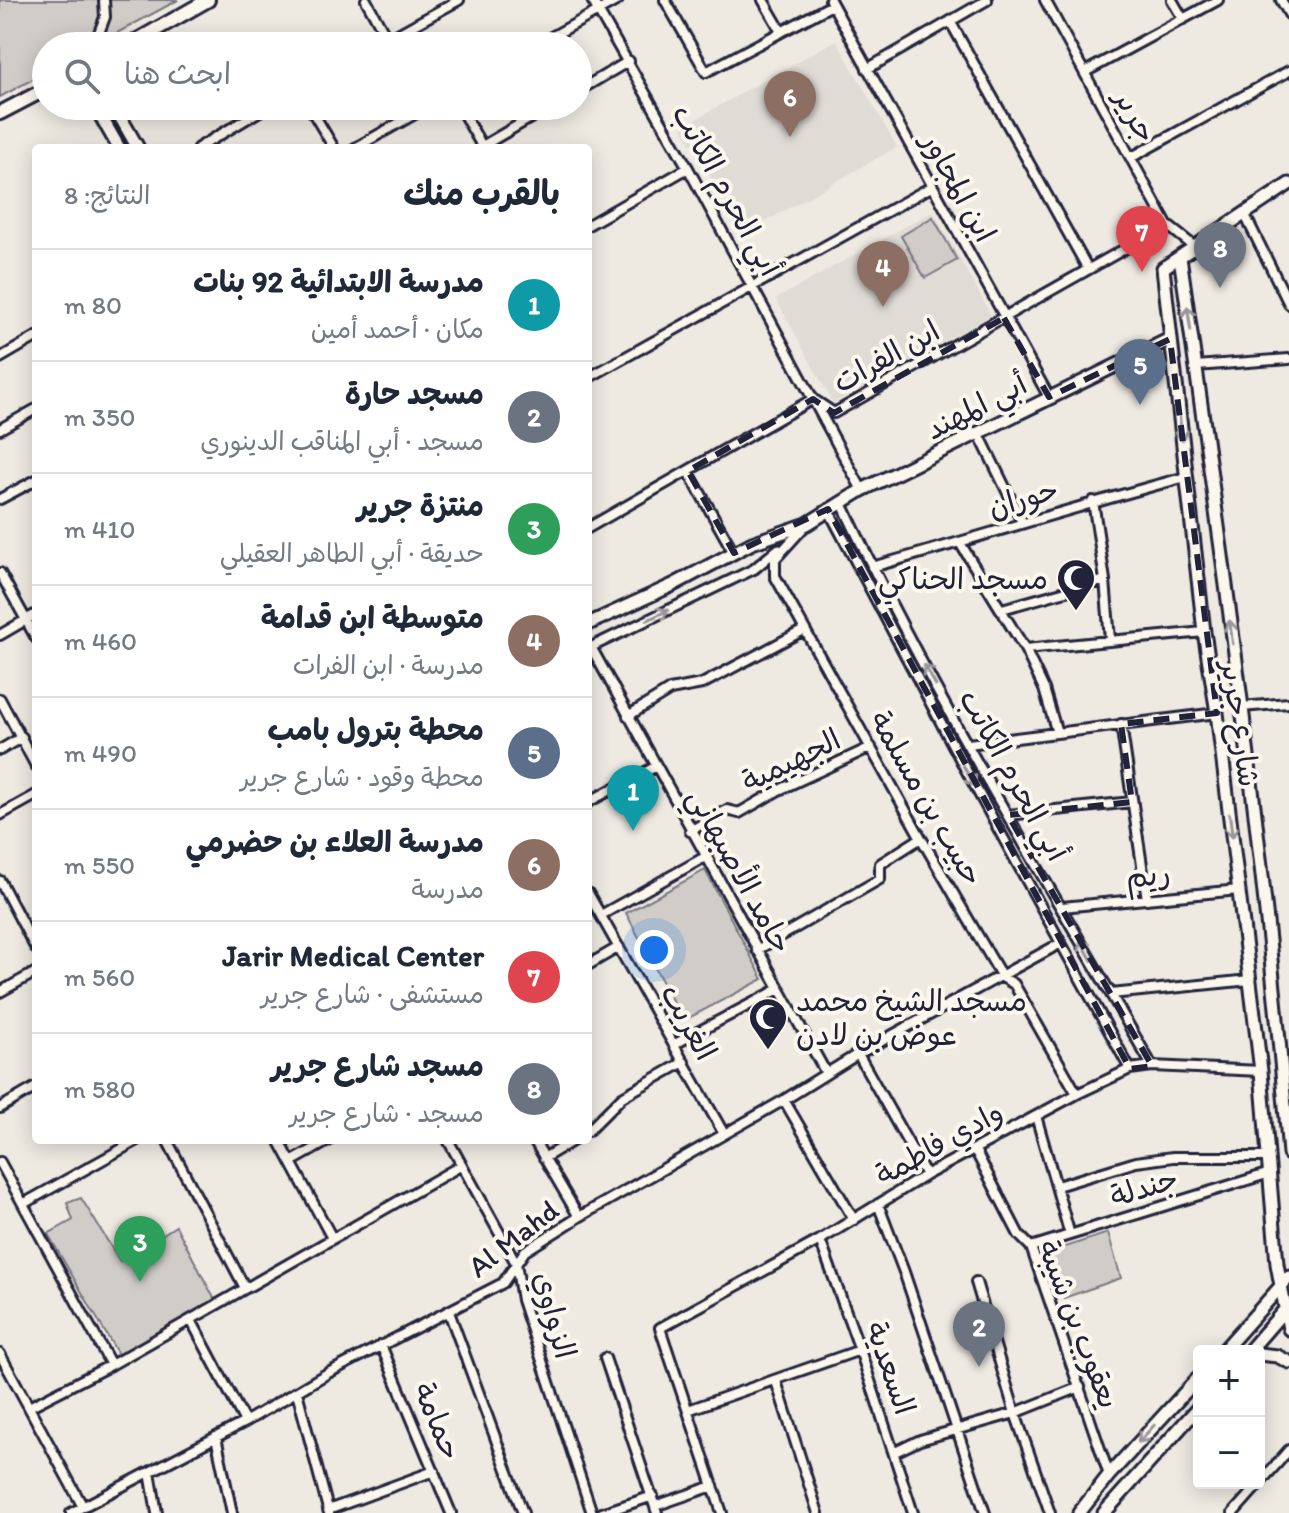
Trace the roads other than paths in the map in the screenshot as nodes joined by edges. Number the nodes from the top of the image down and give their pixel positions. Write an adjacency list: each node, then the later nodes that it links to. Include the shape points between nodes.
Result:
1 (104, 0): 20 (street)
2 (208, 0): 21 (main road)
3 (366, 0): 22 (street)
4 (459, 0): 23 (street)
5 (592, 0): 15 (street, أبي الحرم الكاتب)
6 (618, 0): 15 (street)
7 (665, 0): 19 (street, via 706,72)
8 (763, 0): 19 (street)
9 (987, 0): 18 (street)
10 (1045, 0): 28 (street, جرير)
11 (1172, 0): 17 (street)
12 (1218, 0): 17 (street)
13 (1281, 0): 16 (street)
14 (831, 2): 19 (street); 26 (street, ابن المجاور)
15 (598, 11): 24 (street); 25 (street, أبي الحرم الكاتب)
16 (1289, 14)
17 (1183, 19): 28 (street)
18 (950, 21): 26 (street); 55 (street)
19 (781, 31)
20 (99, 32)
21 (152, 32)
22 (384, 32)
23 (402, 32)
24 (560, 32)
25 (629, 61): 29 (street); 47 (street, أبي الحرم الكاتب)
26 (867, 69): 49 (street, ابن المجاور)
27 (1289, 71): 46 (street)
28 (1085, 72): 46 (street, جرير)
29 (592, 83)
30 (32, 96): 31 (main road)
31 (0, 113)
32 (104, 120): 39 (main road)
33 (122, 120): 40 (main road)
34 (245, 120): 41 (street)
35 (317, 120): 42 (street)
36 (404, 120): 43 (street)
37 (467, 120): 44 (street)
38 (527, 120): 45 (street)
39 (117, 144)
40 (136, 144)
41 (205, 144)
42 (332, 144)
43 (362, 144)
44 (479, 144)
45 (486, 144)
46 (1132, 157): 52 (street, جرير)
47 (688, 168): 51 (street); 56 (street, أبي الحرم الكاتب)
48 (1289, 185): 50 (main road)
49 (931, 187): 56 (street); 58 (street, ابن المجاور)
50 (1244, 213): 53 (main road); 57 (street)
51 (592, 223)
52 (1167, 225): 53 (street, جرير); 55 (street, ابن الفرات)
53 (1195, 247): 54 (main road)
54 (1180, 257): 60 (main road, شارع جرير, via 1163,268); 63 (main road, شارع جرير, one-way to 54)
55 (1088, 269): 58 (street, ابن الفرات)
56 (753, 286): 64 (street); 66 (street, أبي الحرم الكاتب)
57 (1289, 304)
58 (1004, 318): 65 (street, ابن المجاور); 66 (street, ابن الفرات, via 834,413)
59 (32, 339): 61 (street)
60 (1170, 339): 65 (main road, أبي المهند); 71 (main road, شارع جرير, one-way to 71)
61 (0, 358)
62 (1289, 359): 63 (street)
63 (1196, 366): 100 (main road, شارع جرير, one-way to 63)
64 (592, 376)
65 (1049, 397): 69 (main road, أبي المهند)
66 (813, 399): 70 (street, ابن الفرات); 73 (street, أبي الحرم الكاتب)
67 (32, 411): 68 (street)
68 (0, 429)
69 (978, 432): 73 (main road, أبي المهند); 78 (street)
70 (688, 471): 80 (street, ابن الفرات); 82 (street)
71 (1186, 477): 75 (street, حوران); 92 (main road, شارع جرير)
72 (32, 482): 74 (street)
73 (862, 490): 76 (main road, أبي المهند)
74 (0, 499)
75 (1093, 501): 78 (street, حوران); 85 (street)
76 (842, 503): 77 (main road, أبي المهند); 83 (street, أبي الحرم الكاتب)
77 (828, 509): 79 (main road, أبي المهند); 126 (street, أبي الحرم الكاتب, one-way to 126)
78 (1022, 522): 81 (street, حوران)
79 (807, 524): 82 (main road, أبي المهند); 90 (street, حبيب بن مسلمة, via 775,559 775,576); 95 (street, أبي المهند, one-way to 79, via 754,569)
80 (592, 526)
81 (960, 543): 83 (street, حوران); 86 (street)
82 (734, 553): 89 (main road, أبي المهند)
83 (872, 567): 106 (street, أبي الحرم الكاتب, one-way to 83)
84 (0, 573): 88 (street)
85 (1105, 580): 86 (street); 94 (street)
86 (1002, 609): 96 (street)
87 (32, 616): 88 (street)
88 (26, 620): 91 (street); 93 (street)
89 (592, 622)
90 (804, 630): 102 (street, via 702,684 670,690); 107 (street, حبيب بن مسلمة)
91 (32, 631)
92 (1204, 632): 94 (street); 101 (main road, شارع جرير)
93 (0, 635)
94 (1110, 640): 96 (street)
95 (592, 647)
96 (1025, 649): 104 (street)
97 (592, 653): 102 (street, حامد الأصبهاني)
98 (0, 699): 105 (street)
99 (1289, 703): 100 (street)
100 (1241, 707): 158 (main road, شارع جرير)
101 (1217, 713): 103 (street); 120 (main road, شارع جرير, one-way to 120)
102 (628, 716): 110 (street, حامد الأصبهاني)
103 (1121, 724): 104 (street); 113 (street)
104 (1057, 733): 106 (street)
105 (22, 737): 108 (street); 109 (street)
106 (968, 744): 115 (street, أبي الحرم الكاتب)
107 (871, 747): 116 (street, الجهيمية, via 739,813 727,810); 117 (street, حبيب بن مسلمة)
108 (0, 750)
109 (32, 758)
110 (655, 767): 112 (street); 116 (street, حامد الأصبهاني)
111 (32, 797): 114 (street)
112 (592, 797)
113 (1132, 802): 115 (street); 121 (street)
114 (0, 815)
115 (1008, 815): 123 (street, أبي الحرم الكاتب)
116 (690, 831): 118 (street, حامد الأصبهاني)
117 (921, 838): 128 (street, via 880,864 880,879); 131 (street, حبيب بن مسلمة)
118 (705, 857): 124 (street); 128 (street, حامد الأصبهاني)
119 (0, 881): 125 (street)
120 (1239, 890): 121 (street, ريم); 132 (main road, شارع جرير)
121 (1147, 899): 123 (street, ريم)
122 (592, 900): 124 (street, الغريب)
123 (1062, 907): 135 (street, أبي الحرم الكاتب, one-way to 123)
124 (601, 915): 127 (street, الغريب)
125 (32, 941)
126 (1061, 943): 131 (street, Al Mahd); 140 (street, أبي الحرم الكاتب)
127 (619, 947): 129 (street); 136 (street, الغريب)
128 (757, 950): 133 (street, حامد الأصبهاني)
129 (592, 963)
130 (32, 974): 134 (street)
131 (1002, 977): 137 (street, Al Mahd); 144 (street, حبيب بن مسلمة, via 1014,984)
132 (1250, 980): 135 (street); 141 (main road, شارع جرير)
133 (779, 989): 136 (street); 142 (street, حامد الأصبهاني)
134 (0, 992)
135 (1111, 994): 139 (street, أبي الحرم الكاتب)
136 (675, 1044): 138 (street, الغريب)
137 (858, 1054): 142 (street, Al Mahd); 165 (street)
138 (684, 1062): 148 (street, via 622,1097); 149 (street, الغريب)
139 (1152, 1066): 140 (street, وادي فاطمة); 141 (street, وادي فاطمة)
140 (1130, 1069): 144 (street, وادي فاطمة)
141 (1261, 1071): 159 (main road, شارع جرير)
142 (826, 1073): 145 (street, Al Mahd)
143 (32, 1089): 146 (street)
144 (1077, 1094): 147 (street, وادي فاطمة)
145 (784, 1100): 149 (street, Al Mahd); 170 (street)
146 (1, 1106)
147 (1036, 1116): 157 (street, وادي فاطمة); 166 (street)
148 (592, 1129)
149 (724, 1134): 169 (street, Al Mahd)
150 (131, 1144): 167 (street)
151 (169, 1144): 180 (street)
152 (281, 1144): 162 (street)
153 (323, 1144): 162 (street)
154 (450, 1144): 163 (street, الزواوي)
155 (536, 1144): 160 (street)
156 (567, 1144): 160 (street)
157 (975, 1150): 165 (street, وادي فاطمة); 174 (street, يعقوب بن شيبة, via 1019,1235)
158 (1289, 1154)
159 (1268, 1157): 164 (main road, شارع جرير); 166 (street, via 1136,1162)
160 (544, 1158): 169 (street)
161 (0, 1162): 167 (street)
162 (291, 1162): 172 (street)
163 (462, 1165): 172 (street); 176 (street, الزواوي)
164 (1270, 1173): 171 (street, جندلة); 175 (main road, شارع جرير)
165 (926, 1175): 168 (street, وادي فاطمة)
166 (1057, 1186): 171 (street)
167 (23, 1204): 195 (street)
168 (878, 1204): 170 (street, وادي فاطمة); 205 (street)
169 (579, 1217): 176 (street, Al Mahd, via 525,1251)
170 (854, 1220): 173 (street, وادي فاطمة)
171 (1070, 1235): 174 (street, جندلة)
172 (332, 1238): 180 (street)
173 (820, 1240): 190 (street, السعدية); 201 (street, وادي فاطمة, via 660,1328)
174 (1031, 1247): 198 (street, يعقوب بن شيبة)
175 (1276, 1249): 177 (main road, via 1281,1264); 179 (main road, شارع جرير)
176 (516, 1263): 183 (street, Al Mahd, via 503,1283); 221 (street, الزواوي, via 526,1313)
177 (1289, 1265)
178 (976, 1282): 202 (street)
179 (1285, 1282): 181 (main road, شارع جرير); 182 (main road)
180 (245, 1288): 184 (street)
181 (1287, 1308): 185 (main road); 186 (main road, شارع جرير)
182 (1262, 1309): 185 (main road, via 1275,1306); 188 (main road)
183 (449, 1312): 187 (street, Al Mahd); 220 (street)
184 (191, 1320): 195 (street); 204 (street)
185 (1274, 1322): 189 (main road)
186 (1289, 1327)
187 (381, 1345): 199 (street, Al Mahd); 209 (street, حمامة)
188 (1229, 1345)
189 (1254, 1345)
190 (860, 1350): 196 (street); 208 (street, السعدية)
191 (0, 1354): 200 (street)
192 (1265, 1355): 194 (main road)
193 (605, 1358): 213 (street)
194 (1289, 1362)
195 (111, 1365): 200 (street)
196 (776, 1381): 201 (street); 224 (street)
197 (1193, 1384): 211 (main road, one-way to 211)
198 (1080, 1387): 202 (street); 211 (street, يعقوب بن شيبة)
199 (297, 1392): 204 (street, Al Mahd); 215 (street)
200 (29, 1407): 214 (street)
201 (688, 1410): 212 (street)
202 (1015, 1413): 205 (street); 227 (street)
203 (1193, 1414): 229 (main road)
204 (245, 1422): 206 (street, Al Mahd)
205 (957, 1428): 208 (street); 226 (street)
206 (216, 1437): 210 (street, Al Mahd); 218 (street)
207 (1289, 1450): 230 (street)
208 (895, 1452): 225 (street, السعدية)
209 (434, 1471): 215 (street); 219 (street, حمامة)
210 (150, 1472): 214 (street, Al Mahd); 217 (street)
211 (1109, 1475): 228 (main road)
212 (713, 1486): 213 (street); 223 (street)
213 (655, 1505): 222 (street)
214 (83, 1507): 216 (street, Al Mahd)
215 (328, 1512)
216 (71, 1513)
217 (157, 1513)
218 (232, 1513)
219 (451, 1513)
220 (523, 1513)
221 (592, 1513)
222 (602, 1513)
223 (722, 1513)
224 (818, 1513)
225 (913, 1513)
226 (985, 1513)
227 (1050, 1513)
228 (1079, 1513)
229 (1104, 1513)
230 (1233, 1513)

